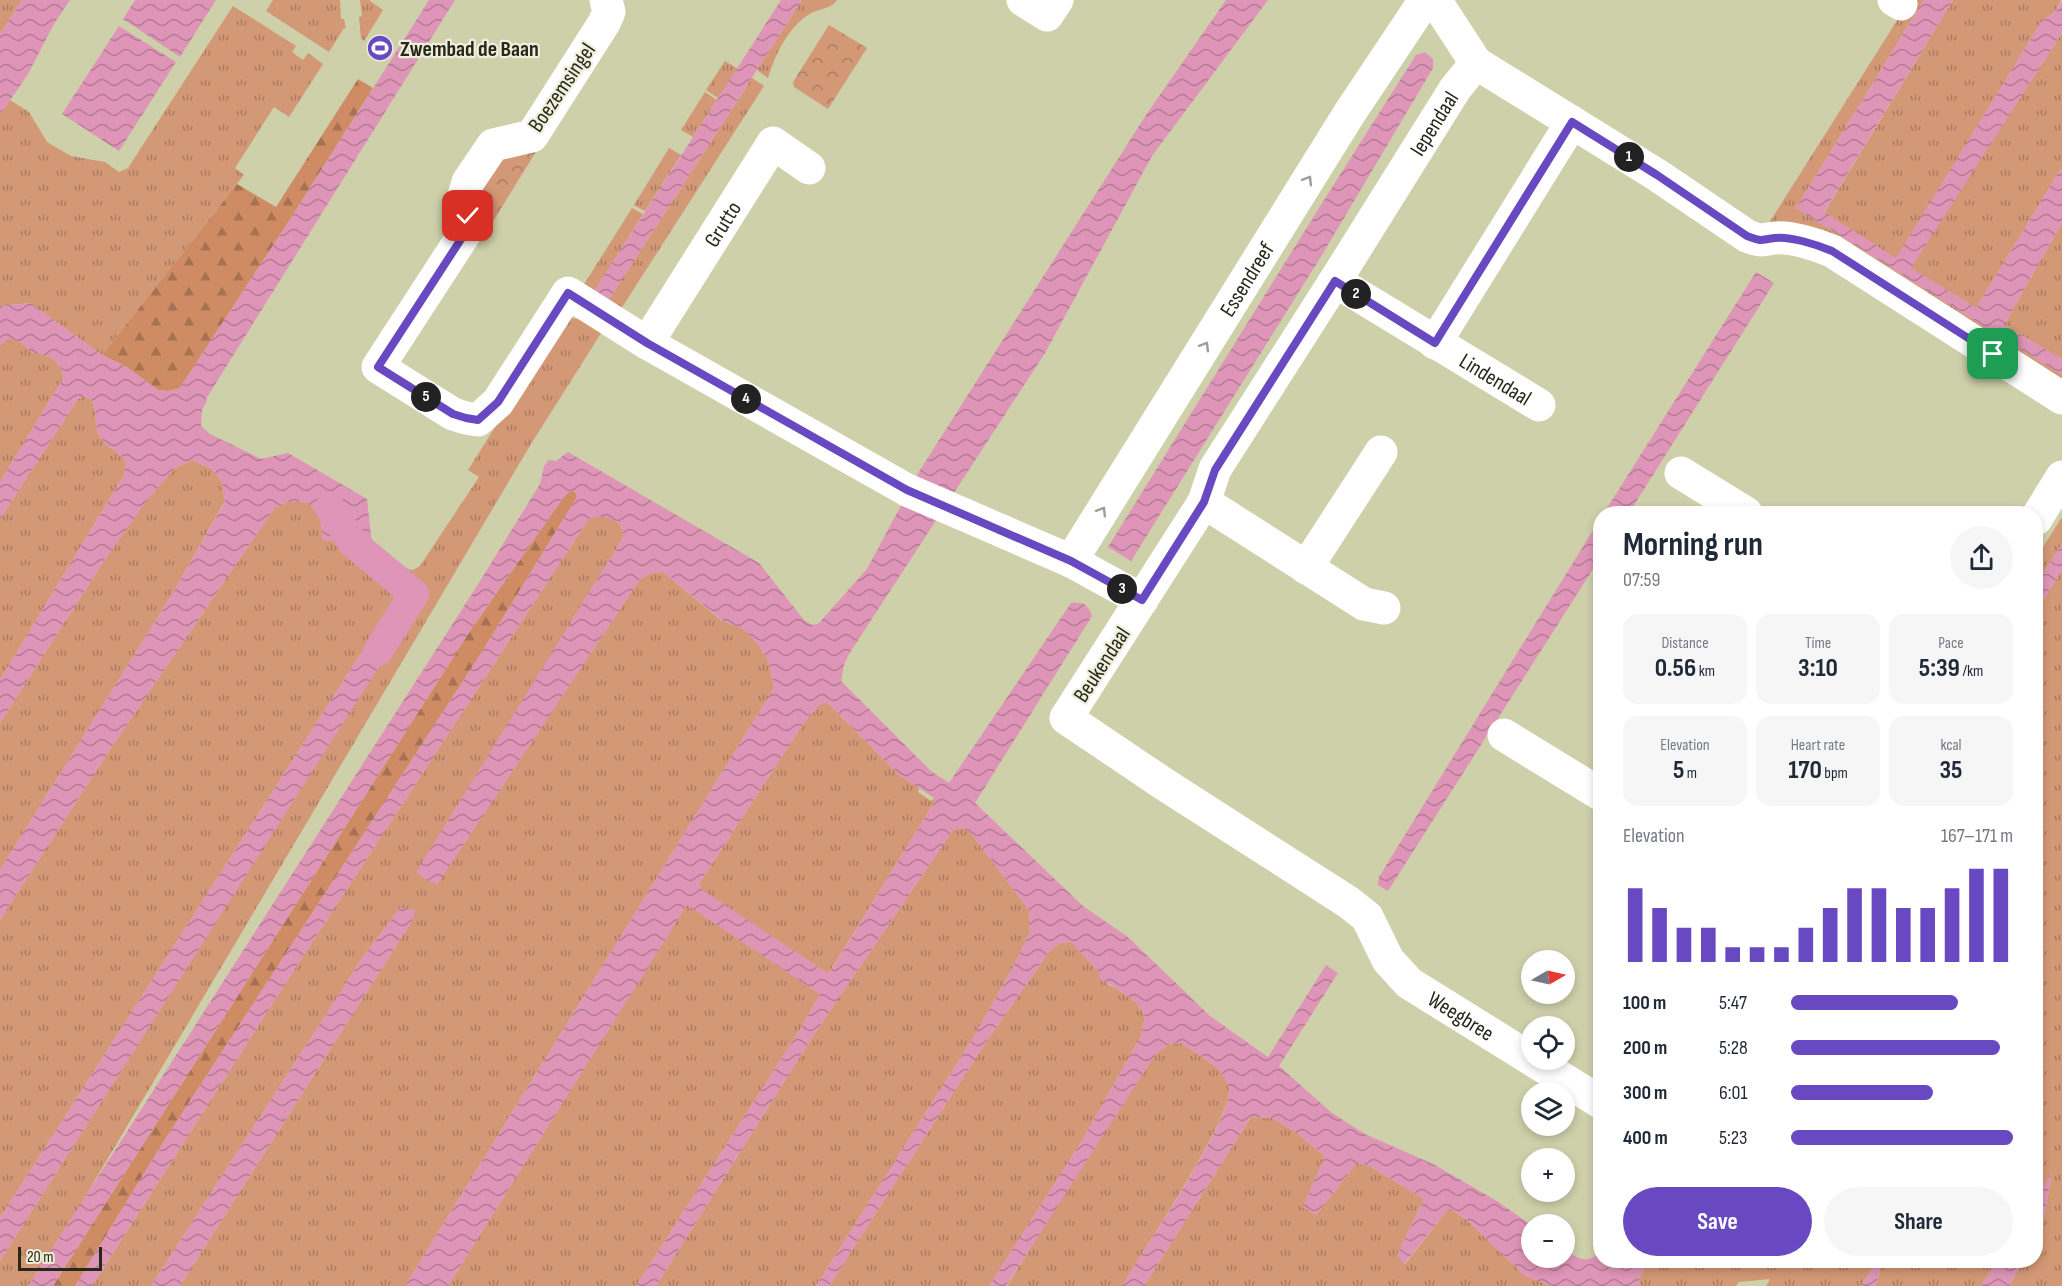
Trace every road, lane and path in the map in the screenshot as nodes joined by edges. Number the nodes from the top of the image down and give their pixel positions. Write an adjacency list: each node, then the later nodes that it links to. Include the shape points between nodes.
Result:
1 (606, 0): 10 (street, Boezemsingel, via 609,12 604,23 532,136 493,145 468,182 464,196 467,230 378,367 453,414 478,420 498,402 568,293)
2 (1023, 0): 3 (street, via 1047,15)
3 (1057, 0)
4 (1425, 0): 20 (street, Essendreef, one-way to 4, via 1349,114)
5 (1435, 0): 6 (street)
6 (1476, 63): 7 (street); 9 (street, Iependaal, via 1455,89)
7 (1572, 122): 11 (street); 12 (street, via 1747,236 1762,242 1775,238 1816,244 1832,251)
8 (809, 168): 10 (street, Grutto, via 774,143)
9 (1335, 281): 11 (street, Lindendaal); 17 (street, via 1215,470)
10 (647, 343): 20 (street, via 907,490)
11 (1435, 343): 13 (street, Lindendaal)
12 (2062, 398)
13 (1539, 405)
14 (1381, 452): 21 (street)
15 (1681, 473): 18 (street)
16 (2062, 477): 19 (street)
17 (1204, 502): 21 (street); 22 (street, Beukendaal)
18 (1735, 506)
19 (2043, 508)
20 (1071, 561): 22 (street)
21 (1306, 568): 23 (street, via 1364,604)
22 (1142, 600): 26 (street, Beukendaal, via 1066,718)
23 (1384, 608)
24 (1504, 735): 25 (street)
25 (1593, 790)
26 (1348, 902): 27 (street, Weegbree, via 1367,917 1388,960 1409,983)
27 (1593, 1098)

